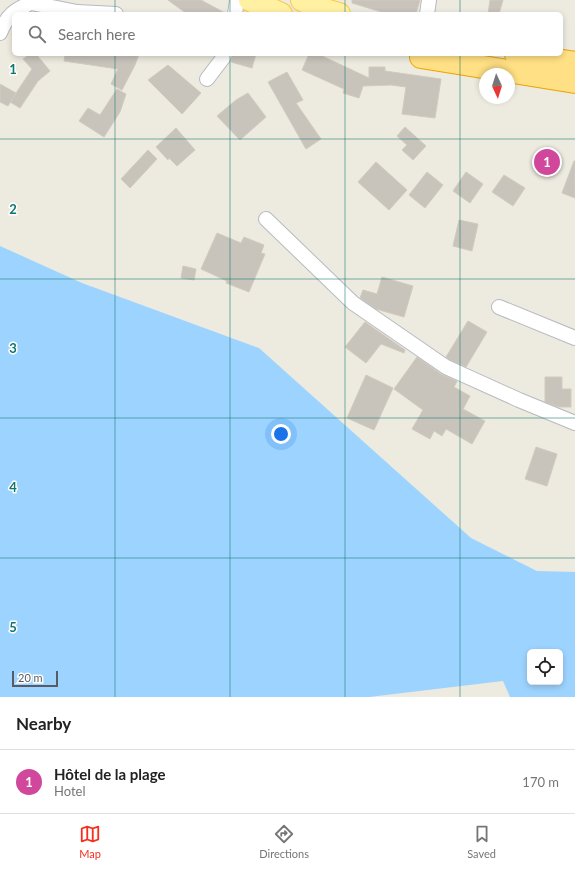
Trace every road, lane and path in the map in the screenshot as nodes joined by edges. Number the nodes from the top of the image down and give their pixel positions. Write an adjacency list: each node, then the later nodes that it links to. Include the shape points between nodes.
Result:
1 (237, 0): 8 (street)
2 (250, 0): 9 (main road)
3 (302, 0): 10 (main road)
4 (429, 0): 11 (street)
5 (33, 2): 6 (street); 7 (street)
6 (14, 12)
7 (77, 12)
8 (235, 12)
9 (277, 12)
10 (333, 12)
11 (427, 12)
12 (12, 14): 13 (street)
13 (0, 33)
14 (220, 56): 18 (street)
15 (423, 56): 19 (highway)
16 (529, 56): 17 (highway)
17 (575, 63)
18 (207, 79)
19 (575, 82)
20 (266, 219): 23 (street, via 353,303 446,368)
21 (499, 307): 22 (street)
22 (575, 338)
23 (575, 423)

